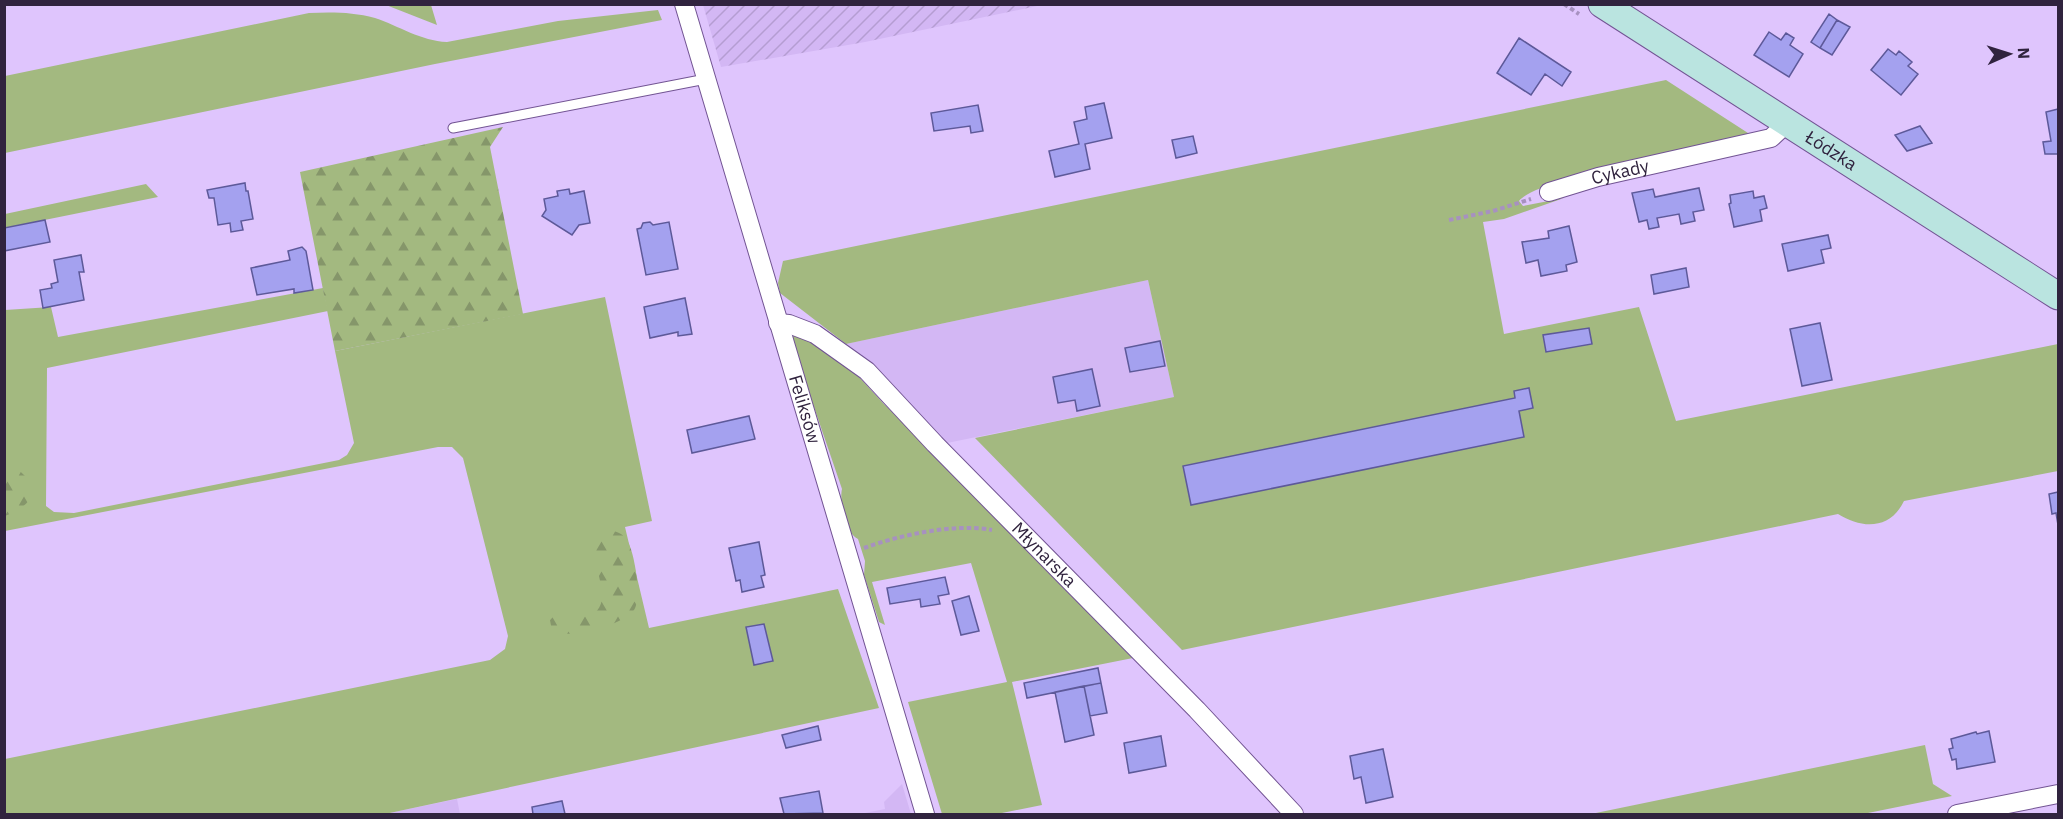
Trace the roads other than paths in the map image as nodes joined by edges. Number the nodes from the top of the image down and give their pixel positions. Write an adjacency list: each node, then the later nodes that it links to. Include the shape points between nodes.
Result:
1 (684, 4): 3 (street, Feliksów)
2 (1602, 4): 4 (main road, Łódzka)
3 (706, 79): 5 (lane); 8 (street, Feliksów)
4 (1787, 123): 6 (street, Cykady, via 1771,138); 7 (main road, Łódzka)
5 (453, 128)
6 (1548, 192)
7 (2058, 296)
8 (778, 323): 10 (street, Feliksów); 11 (street, Młynarska, via 802,327 815,334 867,371)
9 (2058, 794): 12 (street)
10 (925, 814)
11 (1294, 814)
12 (1958, 814)

